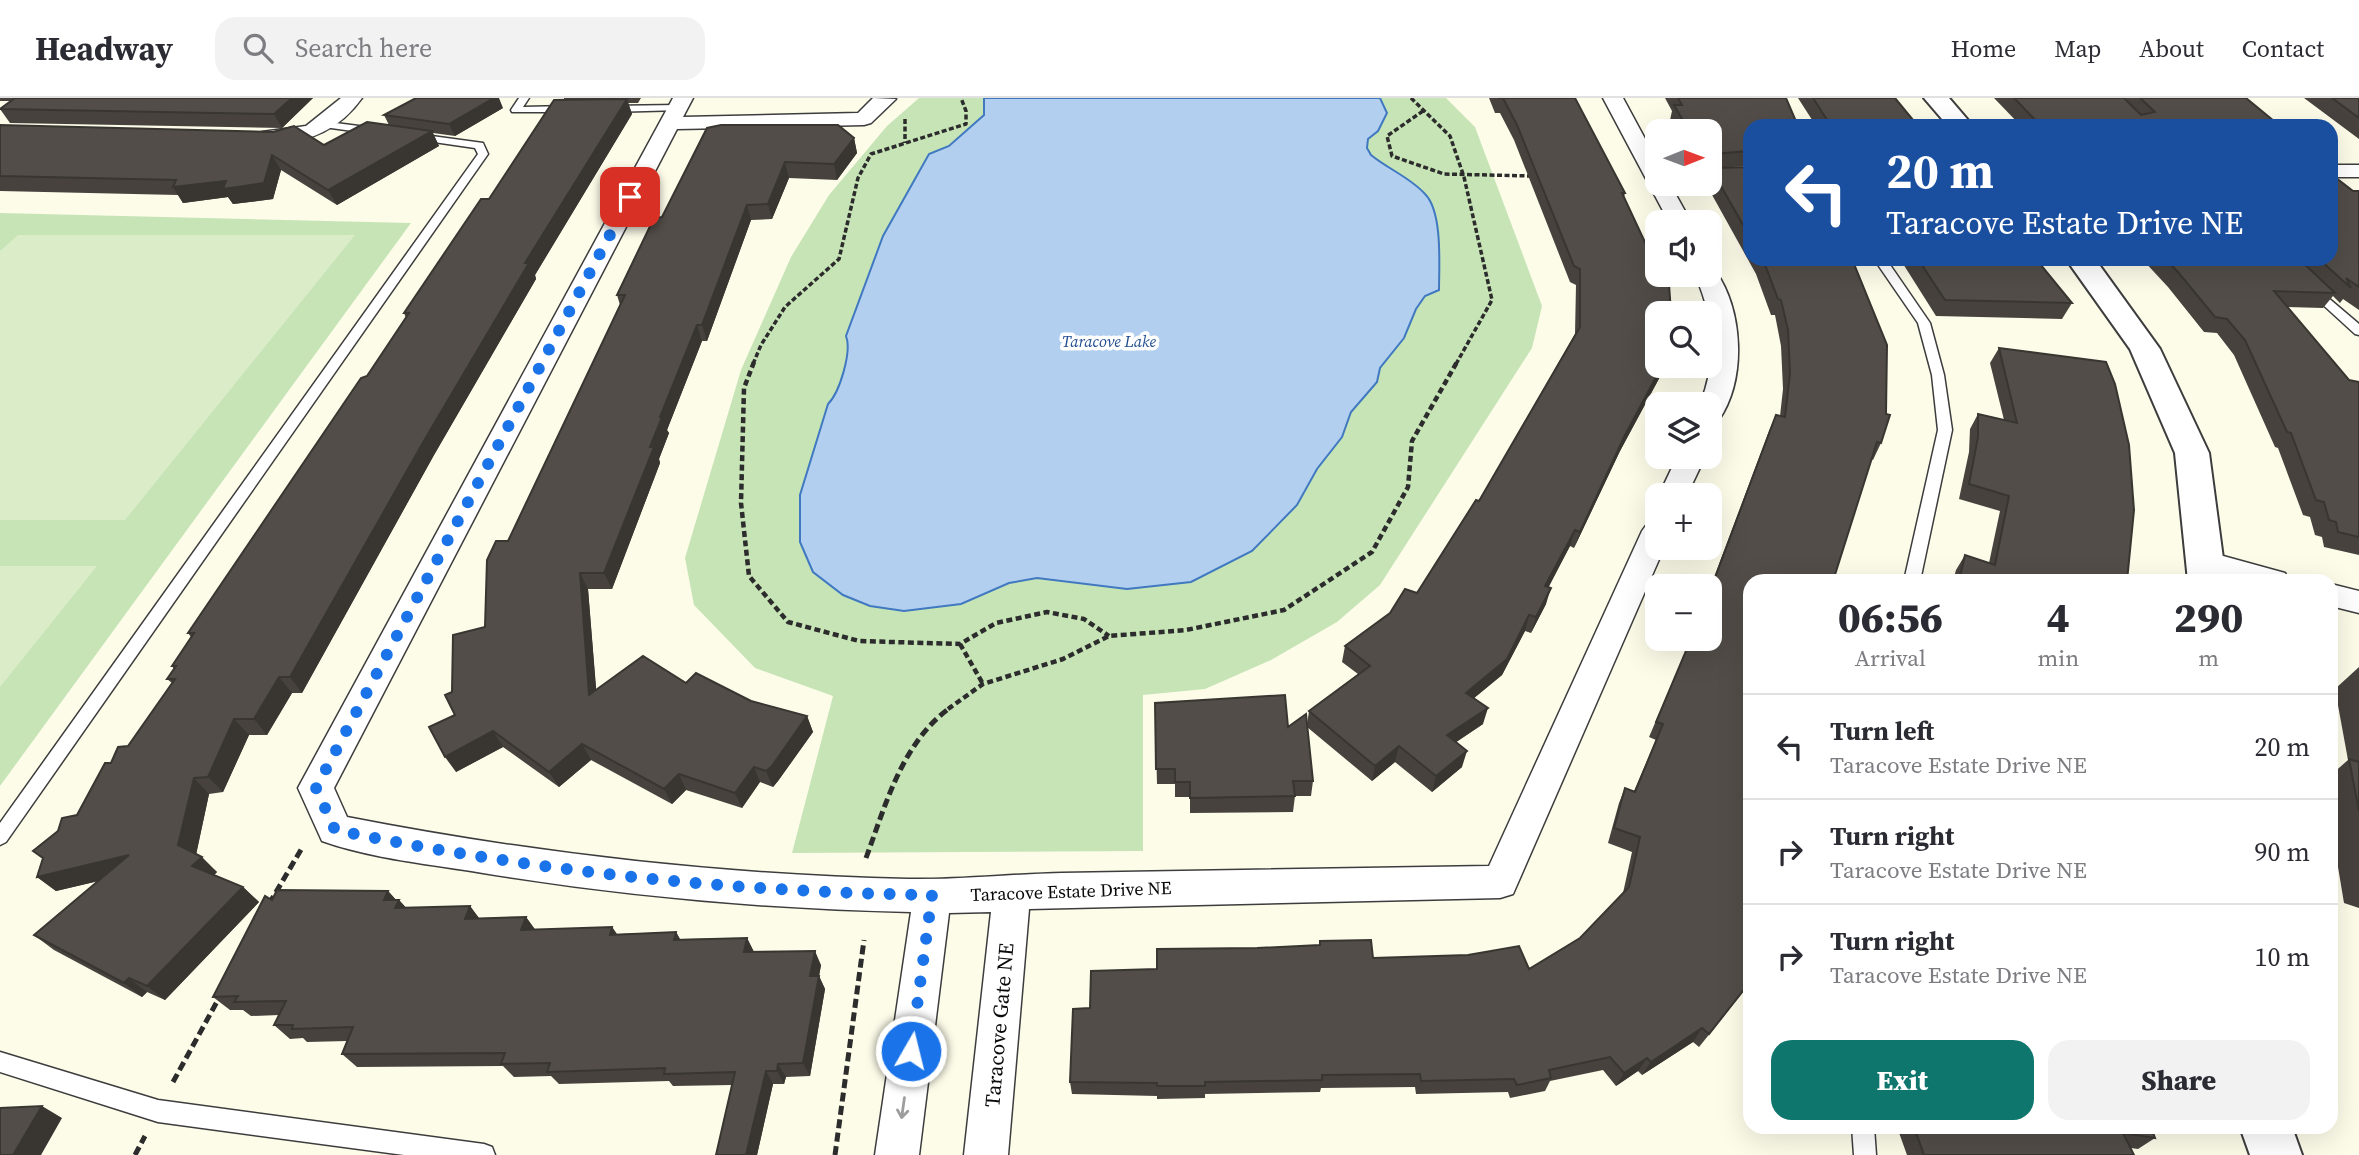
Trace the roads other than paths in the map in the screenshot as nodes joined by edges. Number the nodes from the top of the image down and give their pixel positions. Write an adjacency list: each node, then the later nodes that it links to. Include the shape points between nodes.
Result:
1 (352, 98): 10 (street)
2 (524, 98): 6 (lane, via 516,110)
3 (883, 98): 8 (street, via 864,119 852,120)
4 (1613, 98): 12 (street)
5 (1937, 98): 9 (street)
6 (583, 109)
7 (597, 109): 8 (lane)
8 (677, 110): 27 (street, Taracove Estate Drive NE, via 316,788 335,830 590,873 729,887)
9 (1955, 119)
10 (328, 125): 11 (street, via 281,138); 26 (lane, via 479,145 483,155)
11 (242, 137)
12 (1645, 157)
13 (2338, 171): 14 (street)
14 (2357, 172)
15 (1885, 266): 23 (lane, via 1924,323 1938,375 1945,430)
16 (2085, 266): 22 (street, via 2145,349 2192,453)
17 (2300, 277): 19 (lane)
18 (1711, 287): 20 (street, via 1727,334)
19 (2359, 331)
20 (1720, 392)
21 (1645, 558): 28 (street, Taracove Estate Drive NE, via 1500,881 1056,890)
22 (2206, 572)
23 (1914, 574)
24 (2338, 597): 25 (street)
25 (2359, 602)
26 (0, 837)
27 (932, 895): 28 (street, Taracove Estate Drive NE); 33 (street, one-way to 33)
28 (1011, 895): 34 (street, Taracove Gate NE)
29 (0, 1062): 32 (lane, via 158,1111)
30 (1864, 1134): 35 (lane)
31 (2268, 1134): 36 (street)
32 (484, 1155)
33 (897, 1155)
34 (986, 1155)
35 (1865, 1155)
36 (2276, 1155)

